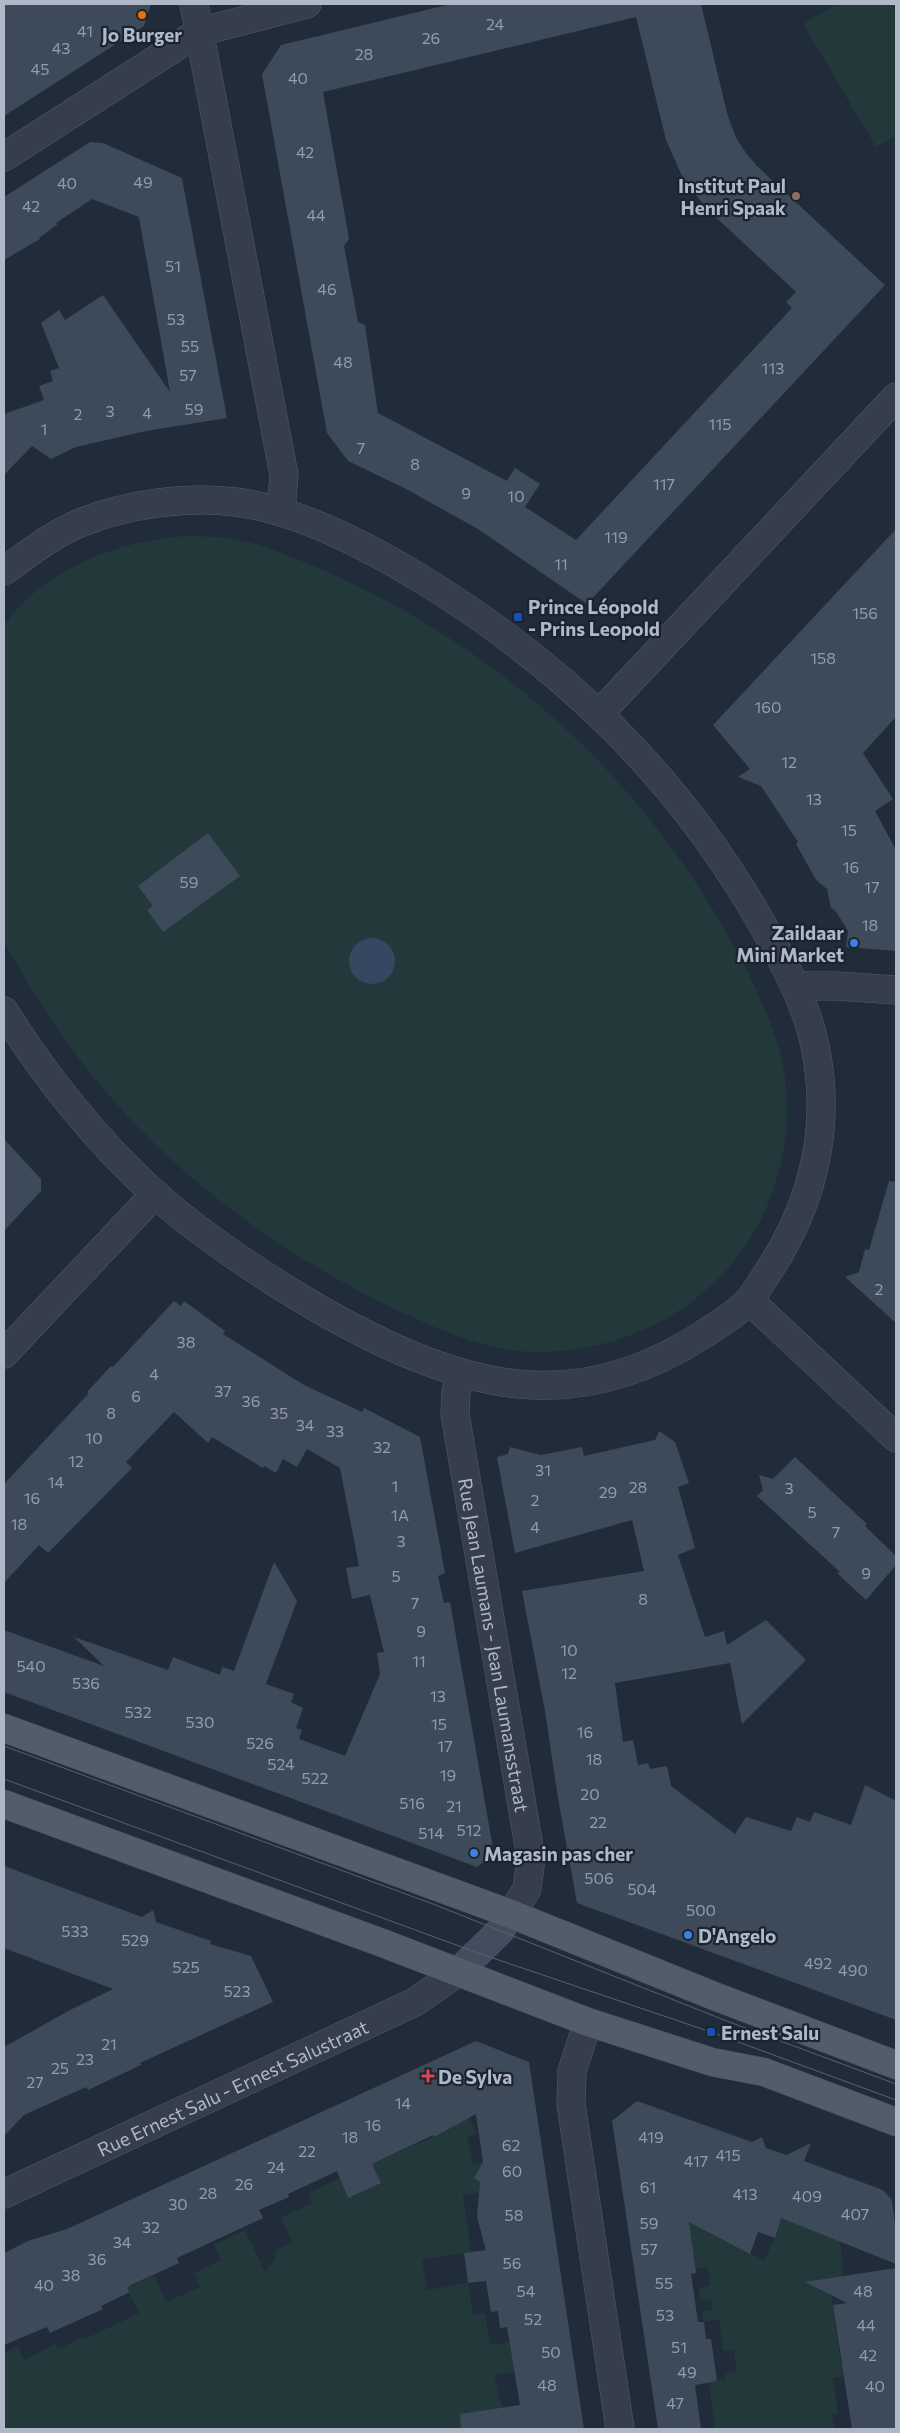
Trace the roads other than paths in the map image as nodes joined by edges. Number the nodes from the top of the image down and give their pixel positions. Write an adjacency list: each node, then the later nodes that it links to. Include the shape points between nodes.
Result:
1 (194, 4): 3 (street)
2 (307, 4): 3 (street)
3 (199, 32): 4 (street); 6 (street, via 284,475)
4 (4, 157)
5 (896, 397): 8 (street)
6 (281, 512): 7 (street, via 236,502 184,501 126,509 79,524 48,540); 8 (street, via 320,526 396,564 465,606 521,647)
7 (4, 571)
8 (600, 713): 9 (street, via 662,779 706,835 742,888)
9 (795, 986): 10 (street); 13 (street, via 816,1050 821,1113 818,1146 813,1177 794,1226)
10 (896, 990)
11 (4, 1011): 12 (street, via 79,1113)
12 (155, 1194): 14 (street); 15 (street, via 226,1250 316,1307 365,1333)
13 (749, 1300): 15 (street, via 721,1323 681,1348 653,1363 603,1379 570,1385 532,1385); 16 (street)
14 (4, 1354)
15 (461, 1373): 19 (street, Rue Jean Laumans - Jean Laumansstraat, via 454,1414 531,1858 527,1888)
16 (896, 1438)
17 (4, 1728): 19 (main road)
18 (4, 1804): 20 (main road)
19 (512, 1914): 20 (main road, via 500,1932); 22 (main road)
20 (458, 1972): 21 (main road); 24 (street, Rue Ernest Salu - Ernest Salustraat, via 415,2002)
21 (588, 2022): 23 (main road, via 695,2057 780,2078); 25 (street, via 572,2072 571,2104)
22 (896, 2065)
23 (896, 2122)
24 (4, 2194)
25 (620, 2429)

